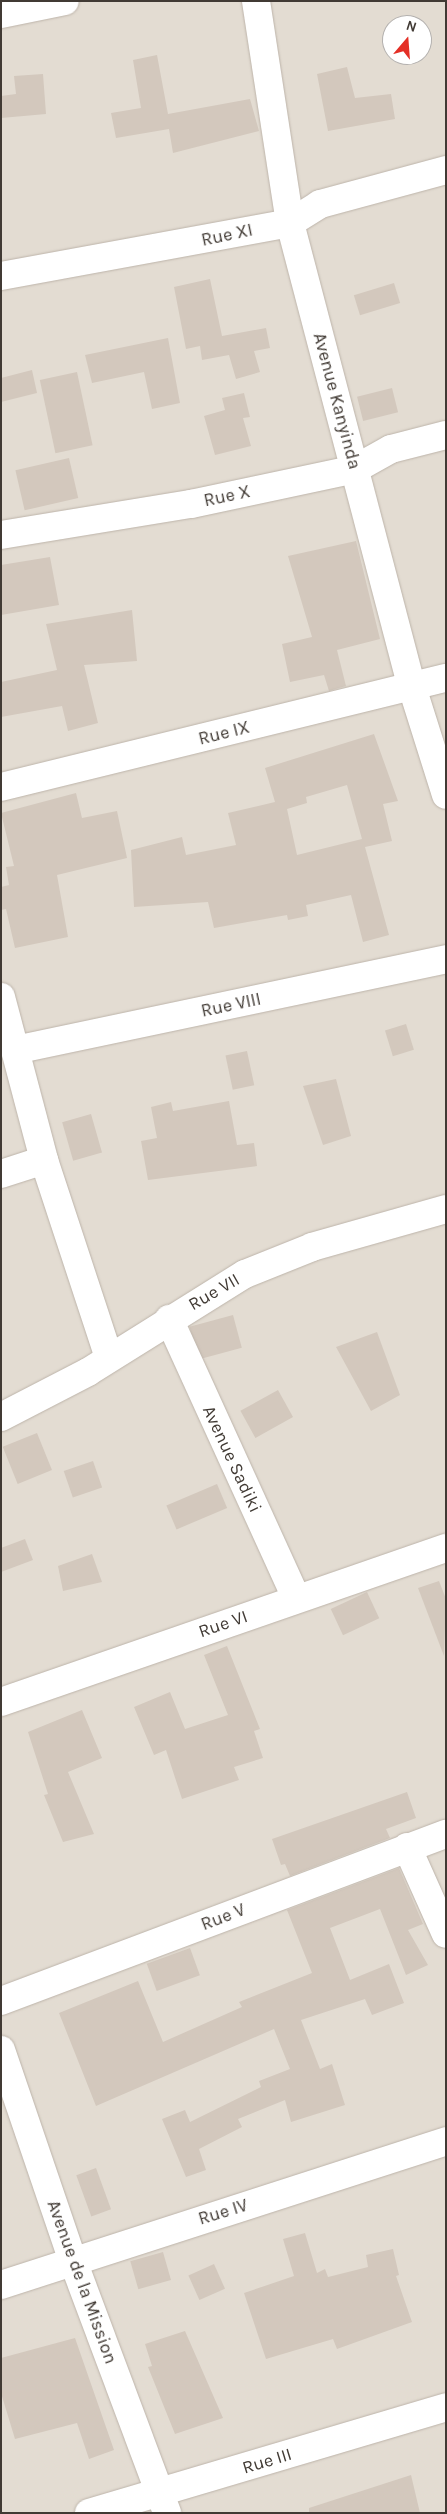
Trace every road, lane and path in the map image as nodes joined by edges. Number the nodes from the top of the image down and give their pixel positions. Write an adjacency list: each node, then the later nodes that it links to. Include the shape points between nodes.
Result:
1 (65, 1): 3 (street)
2 (256, 1): 5 (street, Avenue Kanyinda)
3 (1, 14)
4 (446, 170): 5 (street, Rue XI, via 320,204)
5 (290, 223): 6 (street, Rue XI); 8 (street, Avenue Kanyinda)
6 (1, 276)
7 (446, 435): 8 (street, Rue X, via 391,449)
8 (355, 469): 9 (street, Rue X, via 191,504); 11 (street, Avenue Kanyinda)
9 (1, 535)
10 (446, 678): 11 (street, Rue IX)
11 (412, 687): 12 (street, Rue IX); 13 (street, Avenue Kanyinda)
12 (1, 787)
13 (446, 794)
14 (446, 958): 16 (street, Rue VIII)
15 (1, 997): 16 (street)
16 (15, 1050): 17 (street)
17 (44, 1160): 18 (street); 21 (street)
18 (1, 1174)
19 (446, 1209): 20 (street, Rue VII, via 312,1247 245,1274)
20 (169, 1319): 21 (street, Rue VII); 24 (street, Avenue Sadiki)
21 (109, 1358): 22 (street, Rue VII)
22 (1, 1417)
23 (446, 1548): 24 (street, Rue VI)
24 (296, 1598): 25 (street, Rue VI)
25 (1, 1702)
26 (446, 1834): 27 (street, Rue V)
27 (407, 1847): 28 (street); 29 (street, Rue V)
28 (446, 1934)
29 (1, 2001)
30 (1, 2050): 32 (street, Avenue de la Mission)
31 (446, 2141): 32 (street, Rue IV)
32 (73, 2261): 33 (street, Rue IV); 35 (street, Avenue de la Mission)
33 (1, 2285)
34 (446, 2407): 35 (street, Rue III)
35 (163, 2503): 36 (street, Rue III)
36 (88, 2513)

